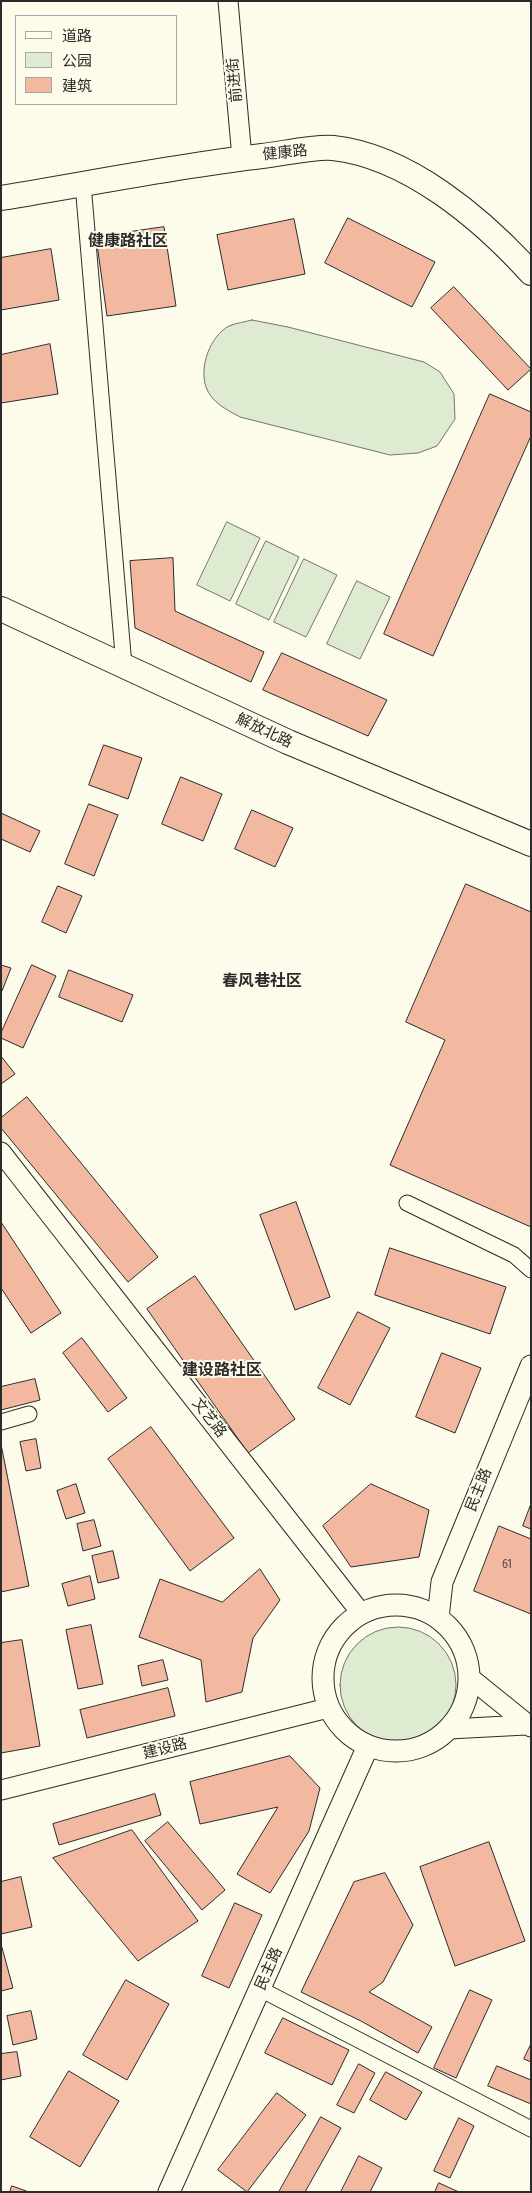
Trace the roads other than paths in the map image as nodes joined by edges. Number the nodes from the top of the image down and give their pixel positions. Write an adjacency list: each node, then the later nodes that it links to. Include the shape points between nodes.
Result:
1 (228, 1): 3 (street, 前进街)
2 (238, 1): 3 (street, 前进街)
3 (247, 157): 4 (main road, 健康路); 6 (main road, 健康路, via 332,148 372,157 416,176 463,210)
4 (83, 184): 5 (main road, 健康路); 8 (street)
5 (1, 198)
6 (531, 273)
7 (1, 609): 8 (main road, 解放北路)
8 (124, 666): 9 (main road, 解放北路, via 288,742)
9 (531, 844)
10 (1, 1152): 16 (street, 文艺路)
11 (407, 1203): 12 (street, via 514,1255)
12 (531, 1270)
13 (531, 1366): 17 (main road, 民主路, via 442,1582)
14 (29, 1414): 15 (street)
15 (1, 1422)
16 (361, 1613): 17 (main road, via 380,1606 400,1604 420,1608); 19 (main road, via 344,1626 330,1644 323,1665 323,1687)
17 (438, 1618): 18 (main road, via 455,1634 466,1654)
18 (469, 1677): 20 (street); 21 (main road, via 467,1696)
19 (328, 1708): 22 (main road, via 338,1724); 23 (street, 建设路)
20 (528, 1726): 21 (street)
21 (449, 1729): 22 (main road, via 432,1742 411,1750 389,1752)
22 (368, 1746): 24 (main road, 民主路)
23 (1, 1790)
24 (260, 1989): 25 (street); 26 (main road, 民主路)
25 (531, 2129)
26 (169, 2192)

